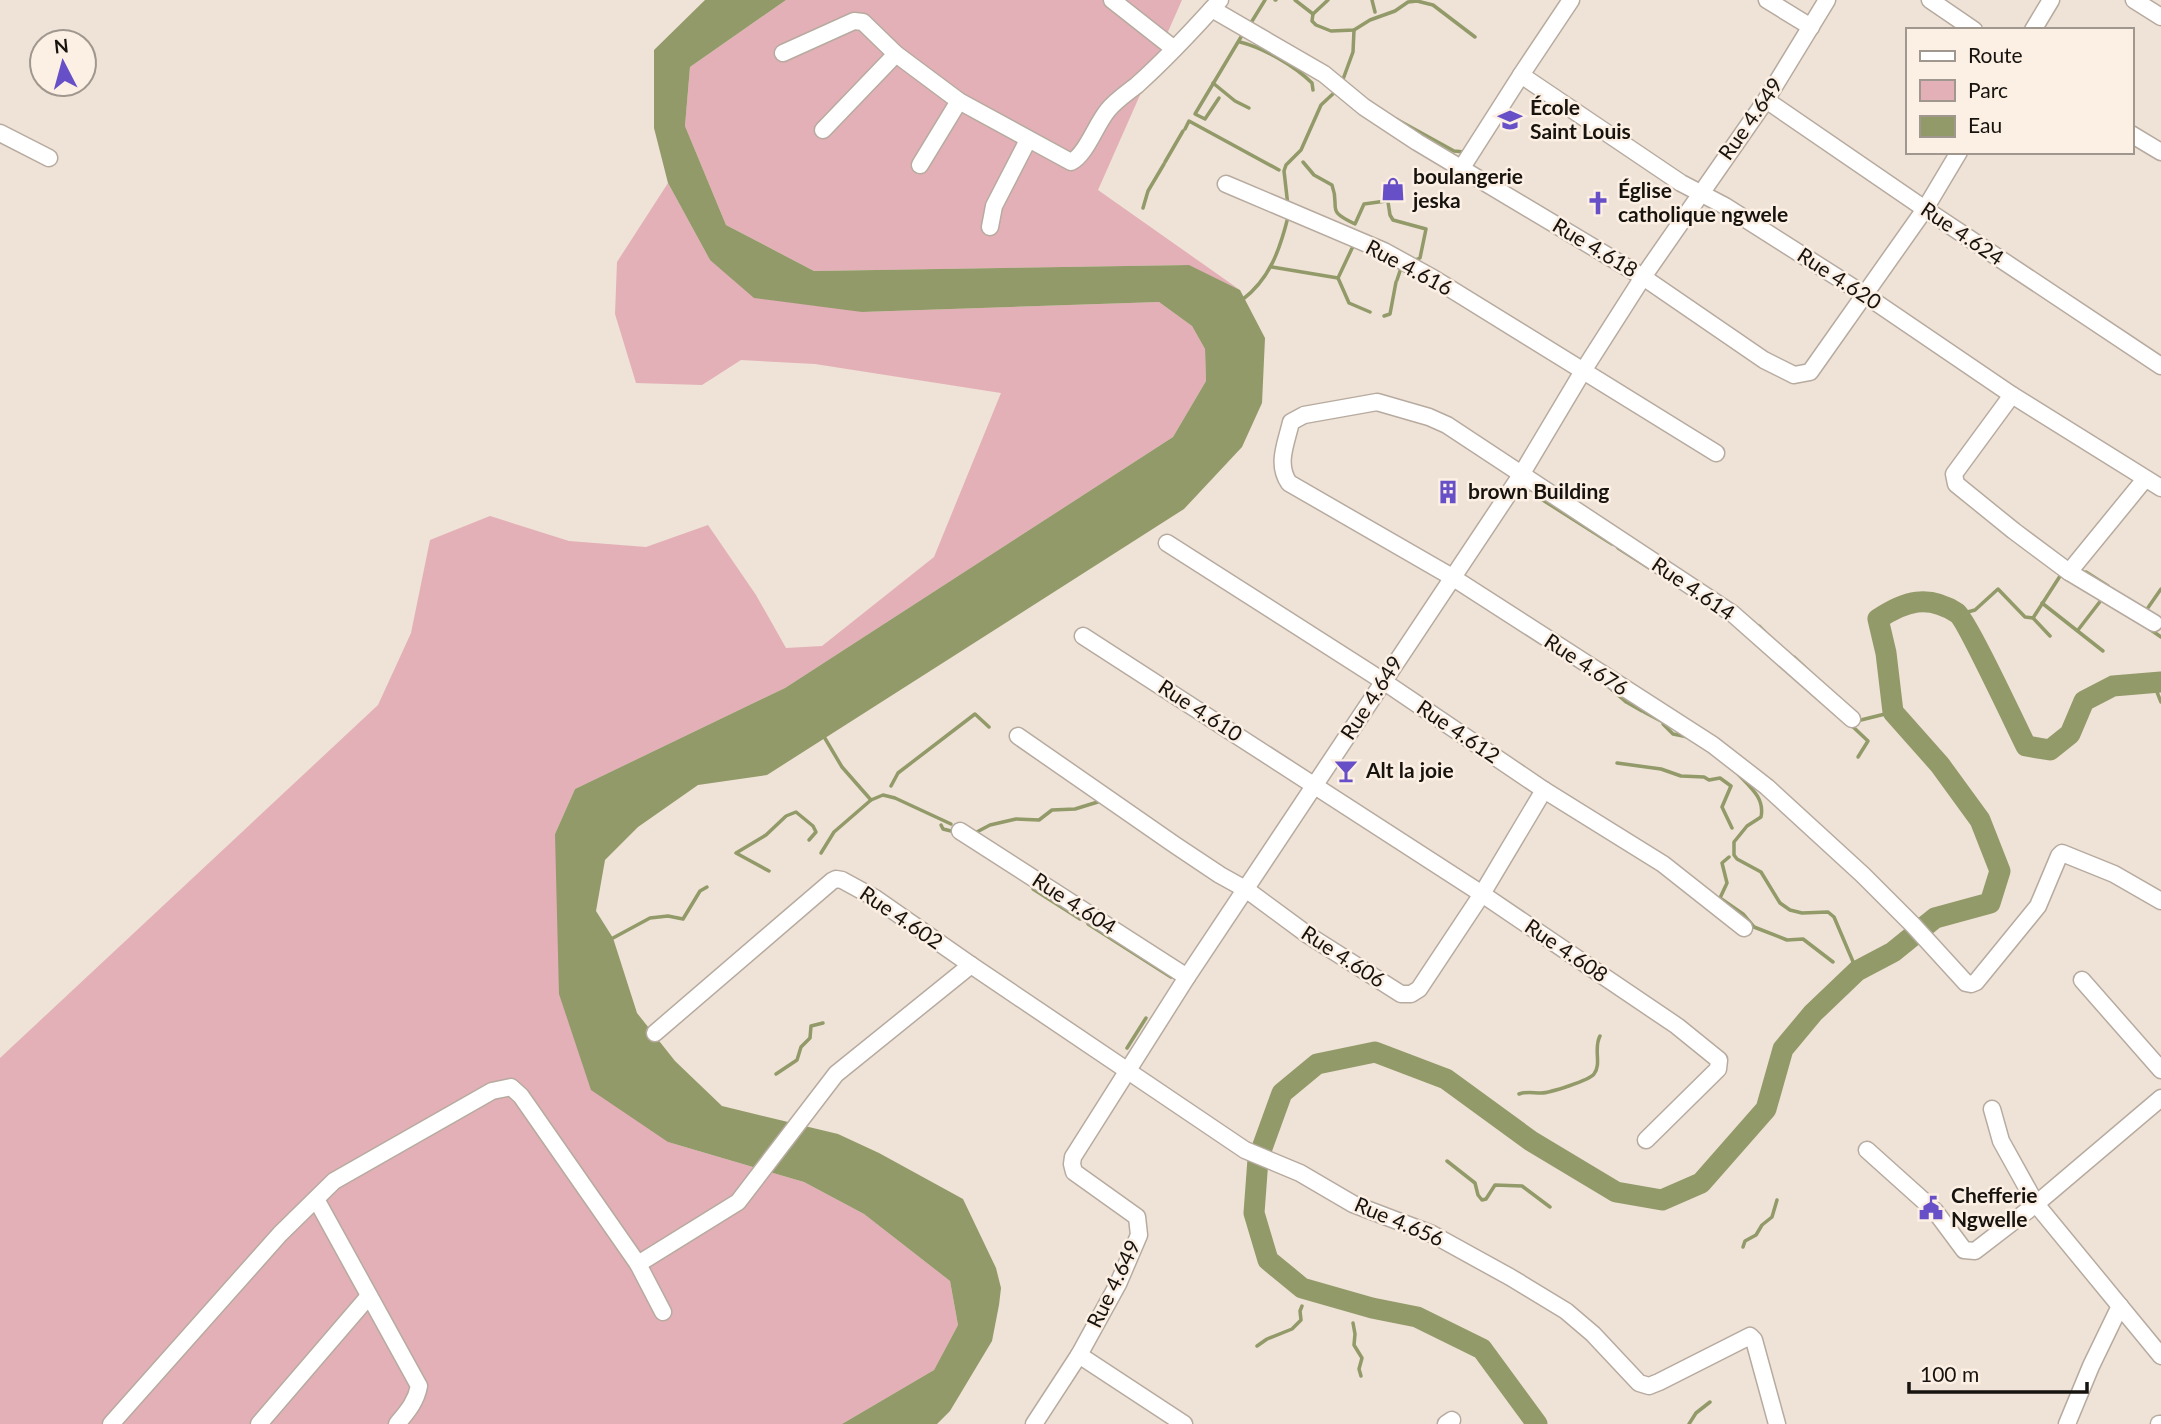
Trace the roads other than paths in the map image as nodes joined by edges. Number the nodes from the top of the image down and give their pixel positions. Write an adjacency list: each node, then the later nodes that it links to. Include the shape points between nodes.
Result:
1 (1112, 0): 13 (street)
2 (1571, 0): 16 (street)
3 (1767, 0): 10 (street)
4 (1827, 0): 10 (street, Rue 4.649)
5 (1930, 0): 11 (street)
6 (2051, 0): 12 (street)
7 (2134, 0): 9 (street)
8 (1216, 5): 13 (street); 27 (street, Rue 4.618)
9 (2161, 17)
10 (1811, 27): 17 (street, Rue 4.649)
11 (1971, 28)
12 (2034, 28)
13 (1173, 48): 22 (street, via 1109,108 1077,159 1067,162)
14 (783, 53): 15 (street, via 858,21)
15 (896, 54): 18 (street); 19 (street)
16 (1521, 75): 27 (street); 29 (street, Rue 4.620)
17 (1766, 100): 29 (street, Rue 4.649); 30 (street, Rue 4.624)
18 (959, 101): 22 (street); 26 (street)
19 (823, 130)
20 (0, 133): 25 (street)
21 (2133, 135): 23 (street)
22 (1028, 140): 31 (street, via 994,206)
23 (2161, 152)
24 (1958, 154): 30 (street, Rue 4.618)
25 (49, 158)
26 (920, 165)
27 (1461, 169): 32 (street, Rue 4.618)
28 (1226, 184): 35 (street, Rue 4.616, via 1384,251)
29 (1700, 192): 32 (street, Rue 4.649); 33 (street, Rue 4.620)
30 (1925, 209): 33 (street, Rue 4.618); 34 (street, Rue 4.624)
31 (990, 226)
32 (1643, 277): 33 (street, Rue 4.618, via 1745,348 1794,375 1810,372); 35 (street, Rue 4.649)
33 (1865, 295): 36 (street, Rue 4.620)
34 (2161, 366)
35 (1583, 370): 37 (street, Rue 4.616); 38 (street, Rue 4.649)
36 (2012, 395): 39 (street, Rue 4.620); 42 (street, via 1954,479)
37 (1716, 453)
38 (1521, 475): 43 (street, Rue 4.649); 43 (street, Rue 4.676, via 1447,425 1391,404 1367,402 1291,422 1281,464 1289,483); 47 (street, Rue 4.614, via 1733,614)
39 (2145, 479): 40 (street, Rue 4.620); 42 (street)
40 (2161, 488)
41 (1167, 543): 46 (street, Rue 4.612)
42 (2070, 572): 44 (street)
43 (1452, 577): 46 (street, Rue 4.649); 54 (street, Rue 4.676, via 1713,745 1767,787 1863,875 1966,983 1976,982 2038,906 2062,853 2114,874)
44 (2154, 623)
45 (1083, 636): 49 (street, Rue 4.610)
46 (1383, 681): 49 (street, Rue 4.649); 50 (street, Rue 4.612)
47 (1852, 719)
48 (1018, 736): 52 (street, Rue 4.606)
49 (1315, 787): 52 (street, Rue 4.649); 53 (street, Rue 4.608)
50 (1544, 790): 53 (street, Rue 4.606); 55 (street, Rue 4.612, via 1663,864)
51 (960, 831): 57 (street, Rue 4.604)
52 (1247, 890): 53 (street, Rue 4.606, via 1297,928 1401,994 1419,989); 57 (street, Rue 4.649)
53 (1482, 894): 64 (street, Rue 4.608, via 1677,1026 1719,1060 1718,1069)
54 (2161, 901)
55 (1744, 928)
56 (971, 965): 59 (street, Rue 4.602, via 876,898 836,879); 60 (street, Rue 4.602); 68 (street, via 836,1074 738,1202)
57 (1187, 977): 60 (street, Rue 4.649)
58 (2082, 979): 61 (street)
59 (655, 1033)
60 (1126, 1070): 72 (street, Rue 4.649, via 1072,1164 1074,1172 1137,1216 1139,1235); 79 (street, Rue 4.656, via 1245,1150 1300,1173 1353,1204 1432,1234 1566,1311 1639,1383 1659,1382 1750,1336)
61 (2161, 1070)
62 (2161, 1098): 67 (street)
63 (1992, 1109): 67 (street, via 2001,1141)
64 (1646, 1140)
65 (1867, 1150): 67 (street, via 1926,1202 1969,1252)
66 (316, 1199): 68 (street, via 334,1181 492,1091 511,1087); 69 (street); 74 (street)
67 (2036, 1204): 70 (street)
68 (638, 1264): 71 (street)
69 (369, 1296): 75 (street); 76 (street, via 419,1386 411,1407)
70 (2120, 1306): 73 (street); 80 (street)
71 (663, 1312)
72 (1079, 1355): 77 (street, Rue 4.649); 78 (street)
73 (2161, 1356)
74 (111, 1424)
75 (259, 1424)
76 (397, 1424)
77 (1034, 1424)
78 (1184, 1424)
79 (1777, 1424)
80 (2067, 1424)

